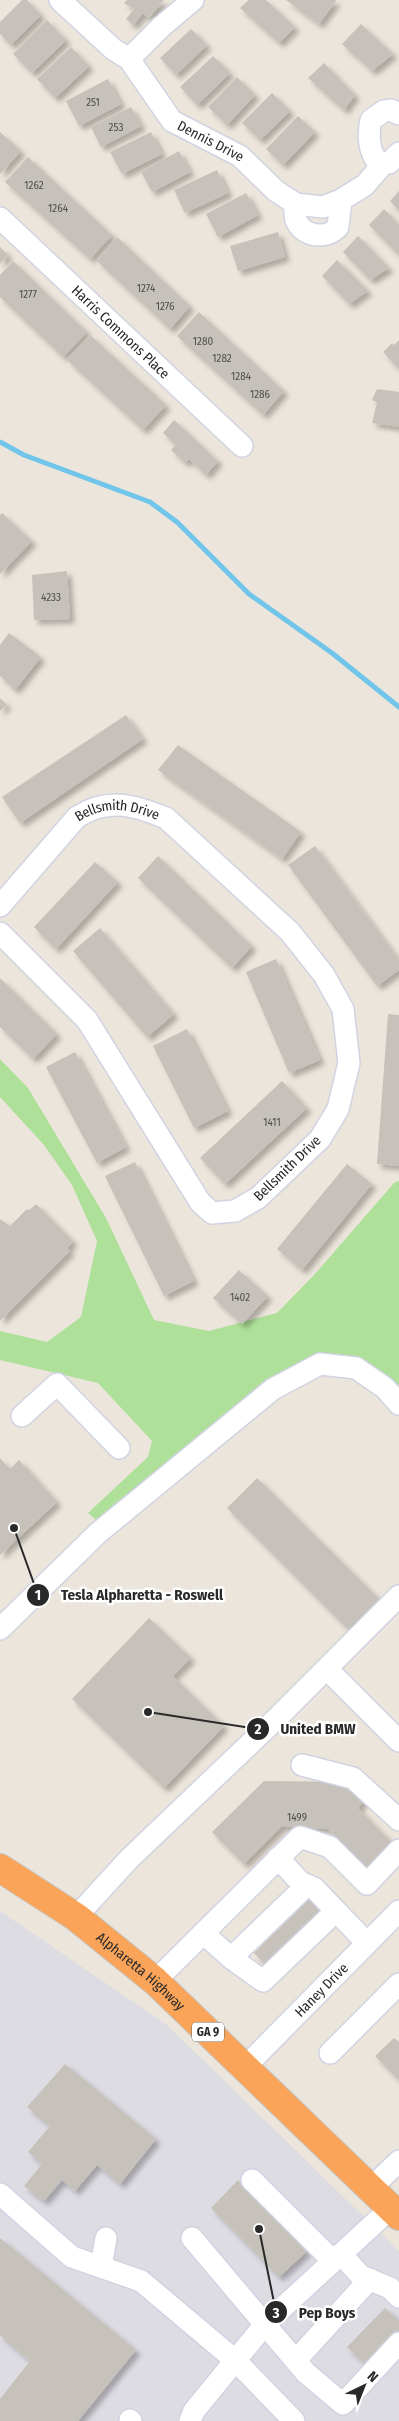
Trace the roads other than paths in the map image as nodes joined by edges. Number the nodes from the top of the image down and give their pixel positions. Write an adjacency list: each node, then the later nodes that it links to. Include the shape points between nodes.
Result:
1 (60, 0): 3 (street, Dennis Drive, via 100,38)
2 (194, 0): 3 (street)
3 (129, 59): 7 (street, Dennis Drive, via 172,121 240,156 276,191)
4 (399, 114): 5 (street, via 384,110 371,120 369,138 375,158)
5 (391, 158): 6 (street, Dennis Drive, via 365,185)
6 (341, 200): 7 (street, Dennis Drive, via 323,207); 7 (street, via 338,227 325,235 301,228 296,220)
7 (296, 204)
8 (0, 218): 9 (street, Harris Commons Place)
9 (242, 446)
10 (0, 906): 11 (street, Bellsmith Drive, via 77,817 90,808 118,804 166,818 290,932 324,975 343,1009 349,1063 338,1109 320,1139 258,1198 235,1212 212,1213 200,1202 87,1020)
11 (0, 933)
12 (399, 1404): 16 (street, via 385,1388 356,1368 320,1364 273,1389 98,1533)
13 (22, 1416): 14 (street, via 57,1384)
14 (119, 1448)
15 (399, 1596): 17 (street)
16 (0, 1630)
17 (327, 1669): 18 (street); 27 (street, via 128,1860)
18 (399, 1741)
19 (302, 1765): 20 (street, via 353,1778)
20 (399, 1820)
21 (399, 1850): 22 (street, via 366,1884 330,1847 300,1837)
22 (278, 1858): 24 (street); 28 (street)
23 (0, 1868): 27 (highway, Alpharetta Highway / GA 9)
24 (304, 1886): 25 (street, via 314,1888); 30 (street)
25 (336, 1911): 29 (street); 30 (street, via 263,1981)
26 (399, 1911): 29 (street, Haney Drive)
27 (76, 1917): 31 (highway, Alpharetta Highway / GA 9)
28 (203, 1933): 30 (street); 31 (street)
29 (366, 1942): 34 (street, Haney Drive)
30 (231, 1958)
31 (155, 1981): 34 (highway, Alpharetta Highway / GA 9)
32 (399, 1984): 33 (street)
33 (330, 2053)
34 (244, 2068): 37 (highway, Alpharetta Highway / GA 9)
35 (399, 2162): 37 (street)
36 (252, 2180): 42 (street)
37 (371, 2188): 39 (highway, Alpharetta Highway / GA 9)
38 (0, 2194): 43 (street, via 72,2258)
39 (395, 2212): 42 (street)
40 (106, 2238): 43 (street)
41 (192, 2238): 46 (street)
42 (337, 2258): 44 (street); 46 (street)
43 (101, 2267): 49 (street, via 141,2281)
44 (370, 2279): 45 (street, via 390,2288); 48 (street)
45 (399, 2297)
46 (266, 2323): 48 (street); 49 (street)
47 (399, 2343): 48 (street, via 343,2404)
48 (296, 2360)
49 (236, 2361): 50 (street, via 194,2411); 51 (street)
50 (190, 2421)
51 (294, 2421)

